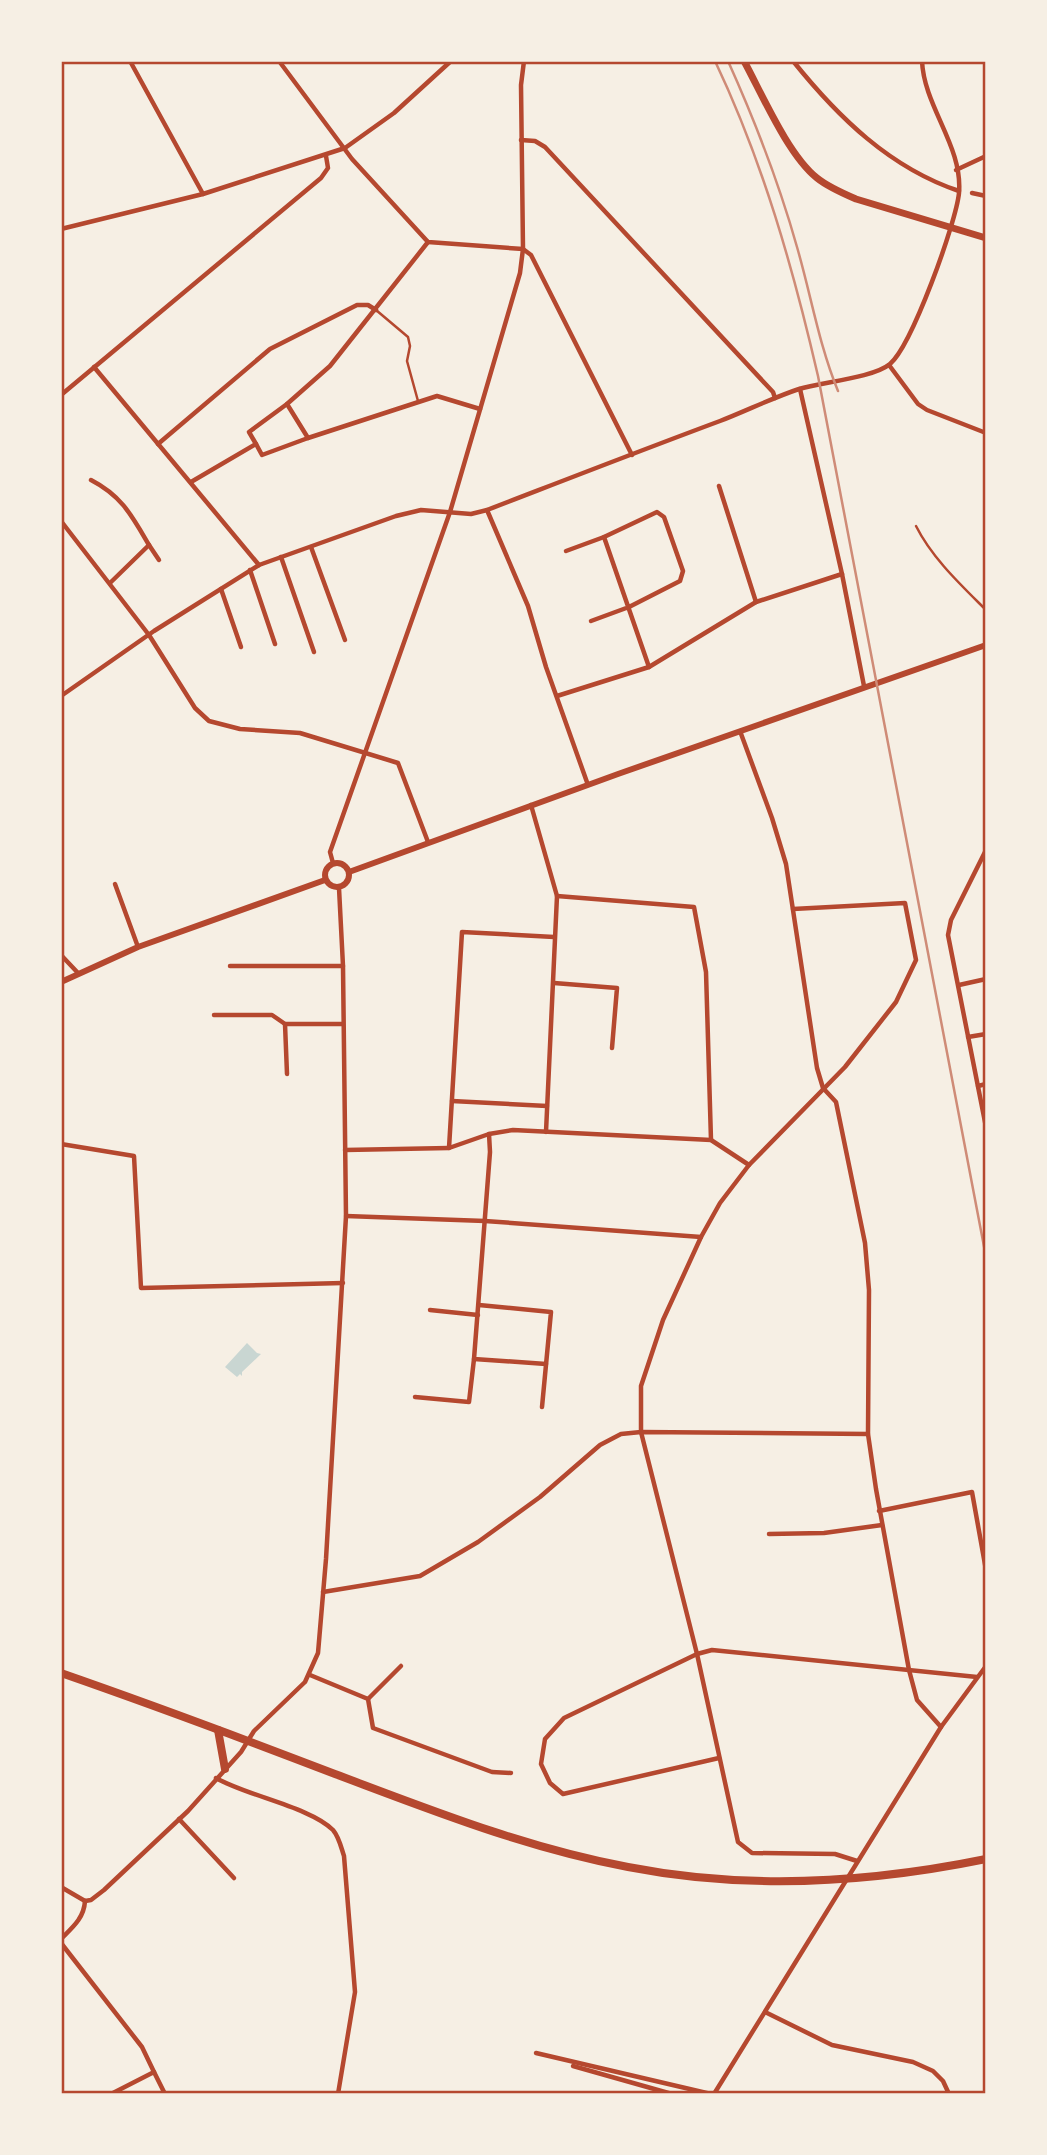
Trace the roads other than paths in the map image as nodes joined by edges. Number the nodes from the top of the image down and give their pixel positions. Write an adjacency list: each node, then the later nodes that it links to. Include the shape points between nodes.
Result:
1 (130, 61): 15 (street)
2 (279, 61): 9 (street)
3 (451, 61): 9 (street, via 394,113)
4 (524, 61): 8 (street)
5 (744, 61): 17 (main road, via 798,157 816,177 856,199)
6 (793, 61): 13 (street, via 816,90 870,141 916,173)
7 (922, 61): 12 (street, via 929,98)
8 (521, 140): 21 (street); 27 (street, via 545,147)
9 (345, 148): 10 (street); 20 (street)
10 (326, 156): 15 (street); 24 (street, via 328,168 321,178)
11 (986, 156): 12 (street)
12 (956, 170): 13 (street)
13 (959, 191): 17 (street)
14 (972, 193): 16 (street)
15 (203, 194): 18 (street)
16 (986, 196)
17 (951, 228): 19 (main road); 23 (street, via 928,292)
18 (61, 229)
19 (986, 238)
20 (428, 242): 21 (street); 22 (street)
21 (523, 248): 30 (street, via 520,273); 35 (street, via 531,255)
22 (376, 310): 28 (lane, via 408,337 407,361); 29 (street, via 330,366); 33 (street, via 357,304 270,349)
23 (889, 365): 25 (street); 31 (street, via 927,411)
24 (94, 367): 26 (street); 33 (street)
25 (800, 389): 27 (street); 51 (street)
26 (61, 395)
27 (775, 398): 35 (street)
28 (418, 401): 30 (street, via 437,396); 32 (street)
29 (287, 404): 32 (street); 34 (street, via 249,432)
30 (480, 409): 40 (street)
31 (986, 433)
32 (307, 438): 34 (street, via 262,455)
33 (158, 444): 37 (street)
34 (256, 444): 37 (street)
35 (632, 455): 39 (street)
36 (92, 480): 44 (street, via 124,504)
37 (191, 482): 49 (street)
38 (719, 485): 54 (street)
39 (487, 510): 40 (street); 67 (street, via 528,606)
40 (450, 512): 45 (street, via 421,510 397,516); 69 (street)
41 (61, 521): 52 (street)
42 (916, 526): 56 (lane, via 939,560)
43 (604, 537): 46 (street); 55 (street); 55 (street, via 657,512 664,517 683,571 680,581)
44 (149, 545): 48 (street); 52 (street)
45 (311, 547): 47 (street); 59 (street)
46 (566, 551)
47 (281, 557): 49 (street); 63 (street)
48 (159, 560)
49 (259, 565): 50 (street)
50 (250, 570): 53 (street); 60 (street)
51 (842, 574): 54 (street); 65 (street)
52 (110, 583): 58 (street)
53 (221, 589): 58 (street); 62 (street)
54 (756, 601): 64 (street)
55 (629, 607): 57 (street); 64 (street)
56 (986, 610)
57 (592, 621)
58 (149, 635): 66 (street); 69 (street, via 195,708 209,721 240,729 300,733)
59 (345, 640)
60 (275, 644)
61 (986, 645): 65 (street)
62 (241, 647)
63 (314, 652)
64 (649, 667): 67 (street)
65 (864, 686): 68 (street)
66 (61, 696)
67 (557, 696): 70 (street)
68 (739, 731): 70 (street); 80 (street, via 786,864)
69 (367, 753): 72 (street, via 398,763); 74 (street, via 330,852)
70 (588, 785): 71 (street)
71 (531, 806): 72 (street); 79 (street)
72 (428, 842): 75 (street)
73 (986, 850): 90 (street, via 950,920 948,935)
74 (333, 863): 75 (street); 76 (street, via 326,869)
75 (349, 872): 78 (street, via 349,880)
76 (325, 880): 78 (street); 82 (street)
77 (115, 884): 82 (street)
78 (339, 888): 85 (street)
79 (557, 896): 81 (street); 106 (street, via 694,907 706,972)
80 (793, 909): 100 (street); 100 (street, via 905,903 915,947 916,960 896,1002)
81 (554, 937): 89 (street); 101 (street, via 462,932)
82 (138, 947): 86 (street)
83 (61, 955): 86 (street)
84 (230, 966): 85 (street)
85 (343, 966): 93 (street)
86 (78, 973): 88 (street)
87 (986, 979): 90 (street)
88 (61, 982)
89 (554, 983): 96 (street, via 617,988); 102 (street)
90 (959, 985): 95 (street)
91 (214, 1015): 92 (street, via 272,1015)
92 (285, 1024): 93 (street); 97 (street)
93 (343, 1024): 109 (street)
94 (986, 1034): 95 (street)
95 (968, 1037): 99 (street)
96 (612, 1048)
97 (287, 1074)
98 (986, 1084): 99 (street)
99 (978, 1086): 103 (street)
100 (823, 1088): 110 (street); 123 (street, via 836,1101 865,1242)
101 (452, 1101): 102 (street); 108 (street)
102 (547, 1106): 104 (street)
103 (986, 1127)
104 (546, 1132): 105 (street, via 513,1130); 106 (street)
105 (489, 1135): 108 (street); 112 (street)
106 (711, 1140): 110 (street)
107 (61, 1143): 114 (street, via 134,1156 141,1288)
108 (449, 1148): 109 (street)
109 (345, 1150): 111 (street)
110 (749, 1165): 113 (street)
111 (346, 1216): 112 (street); 114 (street)
112 (485, 1221): 113 (street); 115 (street)
113 (701, 1237): 122 (street, via 663,1320 641,1386)
114 (343, 1283): 128 (street)
115 (479, 1305): 117 (street); 119 (street, via 551,1312)
116 (430, 1310): 117 (street)
117 (478, 1315): 118 (street)
118 (474, 1359): 119 (street); 120 (street, via 469,1402)
119 (546, 1364): 121 (street)
120 (415, 1397)
121 (542, 1407)
122 (641, 1432): 123 (street); 128 (street, via 621,1434 600,1445 540,1497 420,1576); 129 (street)
123 (868, 1434): 124 (street)
124 (879, 1511): 125 (street); 127 (street, via 972,1492)
125 (882, 1525): 126 (street, via 824,1534); 132 (street)
126 (769, 1534)
127 (986, 1570)
128 (323, 1592): 134 (street, via 318,1653)
129 (697, 1654): 132 (street, via 712,1650); 140 (street); 140 (street, via 564,1718 545,1739 541,1764 550,1783 563,1794)
130 (401, 1666): 136 (street)
131 (986, 1666): 135 (street)
132 (909, 1670): 135 (street); 137 (street, via 917,1700)
133 (61, 1673): 138 (main road)
134 (310, 1675): 136 (street); 139 (street)
135 (977, 1677): 137 (street)
136 (368, 1699): 142 (street, via 373,1728 492,1772)
137 (941, 1727): 146 (street)
138 (218, 1730): 139 (main road); 141 (main road)
139 (247, 1739): 141 (street); 145 (main road, via 481,1829 628,1868 763,1882 860,1879)
140 (719, 1758): 146 (street, via 738,1842 752,1853 835,1854)
141 (225, 1769): 143 (street)
142 (511, 1773)
143 (216, 1778): 144 (street); 157 (street, via 303,1813 333,1831 339,1841 355,1992)
144 (179, 1819): 147 (street); 149 (street, via 104,1890)
145 (986, 1859)
146 (857, 1861): 151 (street)
147 (234, 1878)
148 (61, 1887): 149 (street)
149 (85, 1901): 150 (street, via 78,1923)
150 (61, 1941): 154 (street, via 142,2047)
151 (765, 2012): 159 (street); 160 (street, via 832,2045 913,2062 933,2071)
152 (536, 2053): 159 (street)
153 (573, 2066): 158 (street)
154 (154, 2072): 155 (street); 156 (street)
155 (111, 2094)
156 (165, 2094)
157 (338, 2094)
158 (672, 2094)
159 (712, 2094)
160 (949, 2094)

